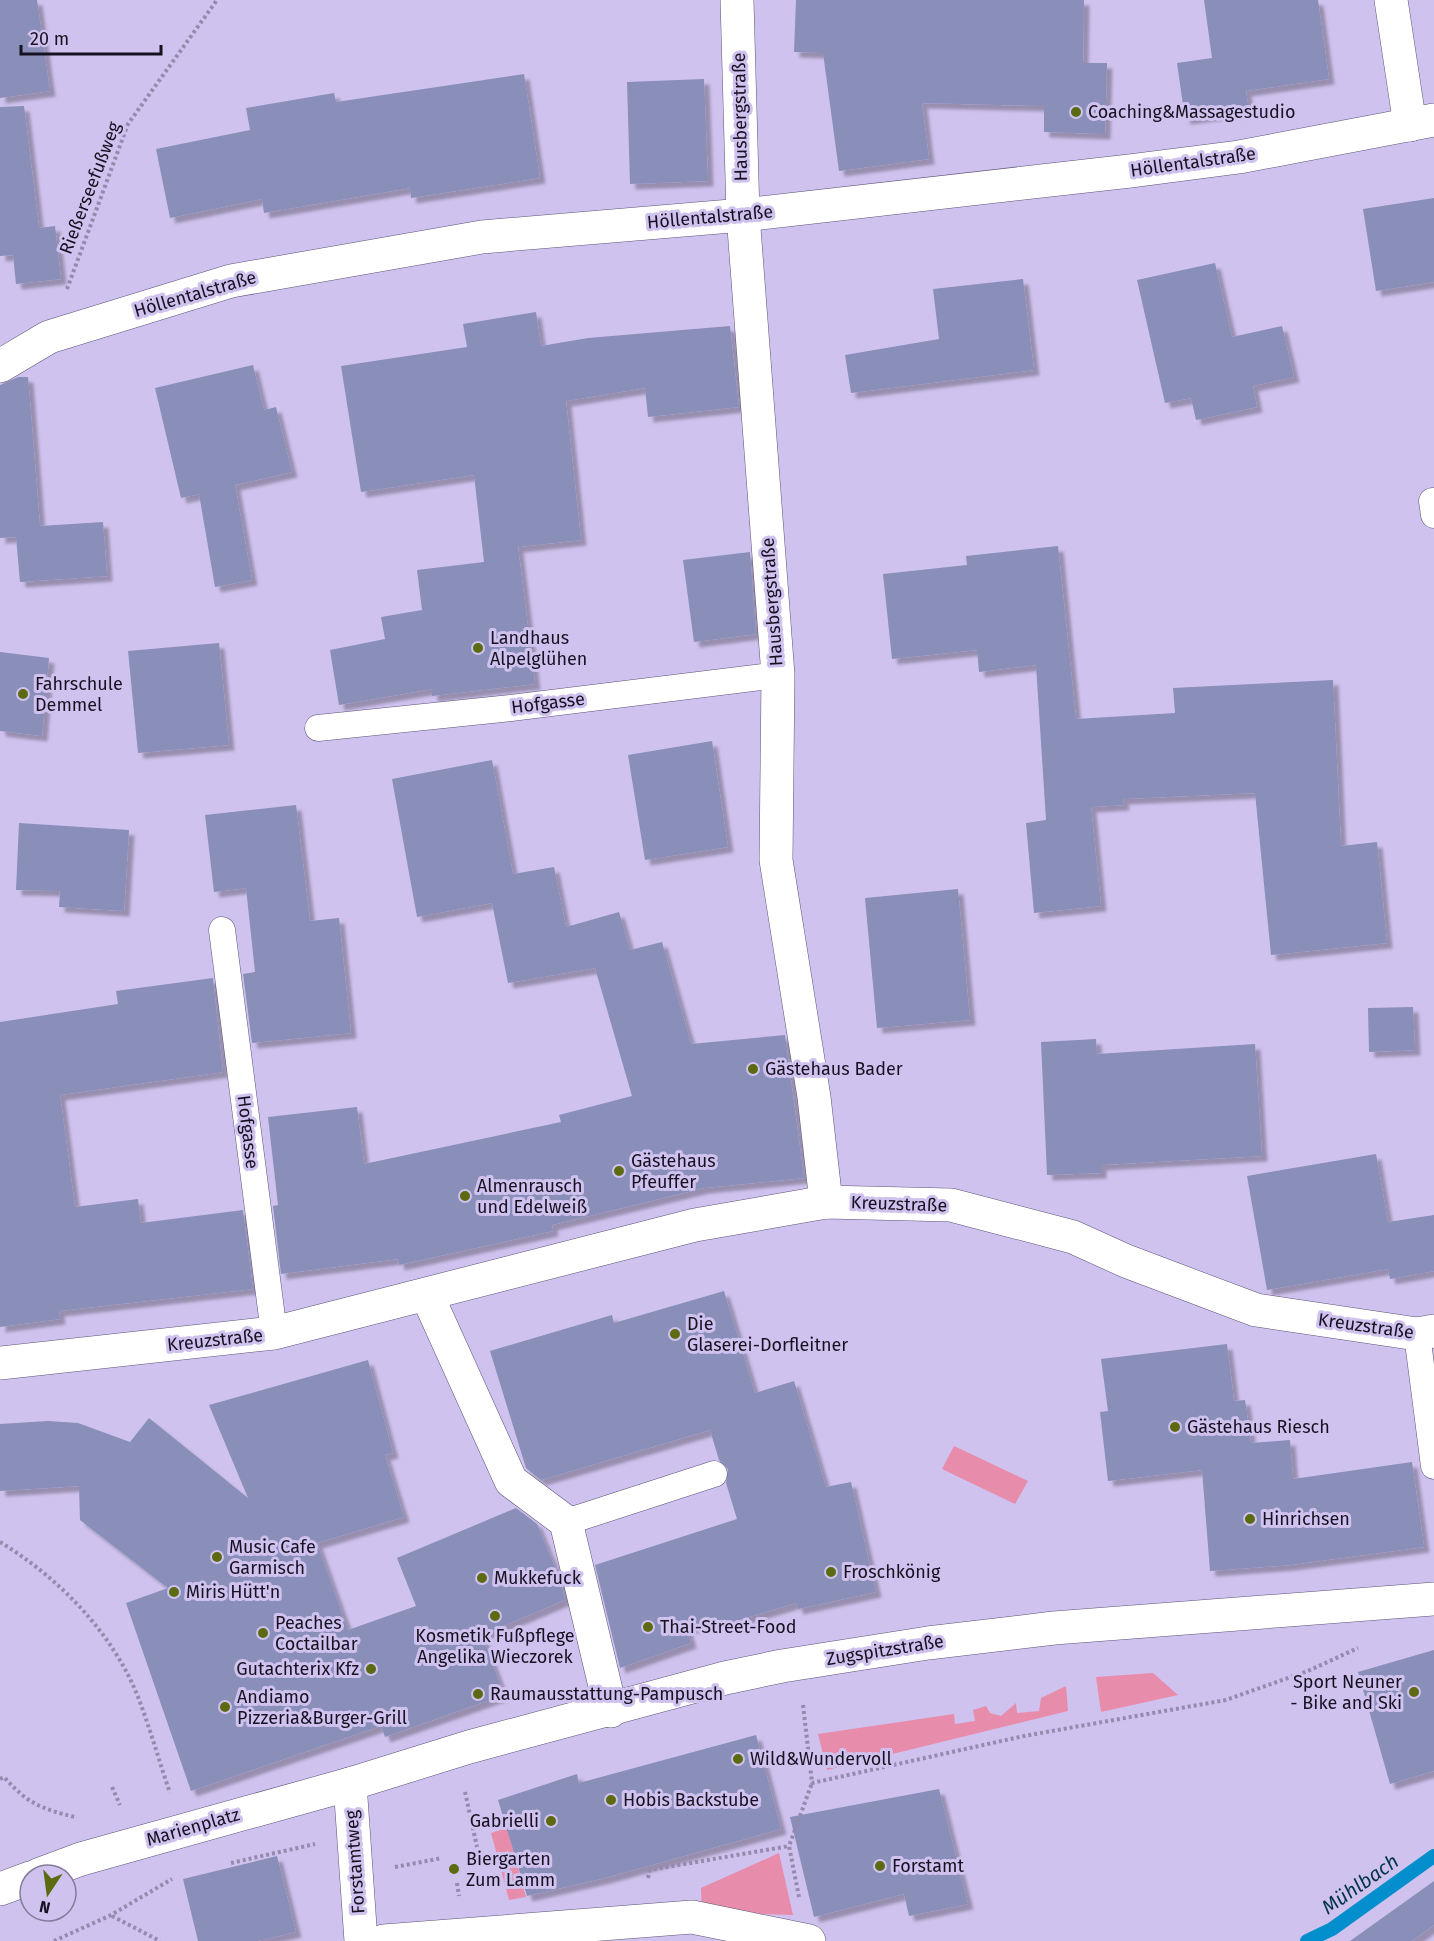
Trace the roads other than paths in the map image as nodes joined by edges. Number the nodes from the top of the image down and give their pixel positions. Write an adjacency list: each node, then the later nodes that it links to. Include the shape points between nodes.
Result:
1 (737, 0): 4 (street, Hausbergstraße)
2 (1391, 0): 3 (street)
3 (1422, 123): 4 (street, Höllentalstraße, via 1239,157)
4 (743, 215): 5 (street, Höllentalstraße, via 482,237 231,281 49,337); 6 (street, Hausbergstraße)
5 (0, 366)
6 (778, 675): 7 (lane, Hofgasse); 9 (street, Hausbergstraße, via 776,860 814,1097)
7 (318, 728)
8 (222, 930): 11 (lane, Hofgasse)
9 (826, 1202): 10 (street, Kreuzstraße, via 695,1225); 12 (street, Kreuzstraße, via 951,1205 1073,1237 1256,1310)
10 (427, 1295): 11 (street, Kreuzstraße); 16 (street, via 511,1481)
11 (274, 1333): 13 (street, Kreuzstraße)
12 (1425, 1333): 14 (lane)
13 (0, 1363)
14 (1434, 1466)
15 (714, 1474): 16 (lane)
16 (566, 1522): 18 (street)
17 (1434, 1599): 18 (street, Zugspitzstraße, via 1053,1628 928,1643 725,1678)
18 (611, 1711): 19 (street, Zugspitzstraße)
19 (350, 1784): 20 (street, Marienplatz); 23 (street, Forstamtweg)
20 (70, 1863)
21 (18, 1882): 22 (street)
22 (0, 1889)
23 (361, 1941)
24 (384, 1941): 25 (street, via 692,1917)
25 (808, 1941)

